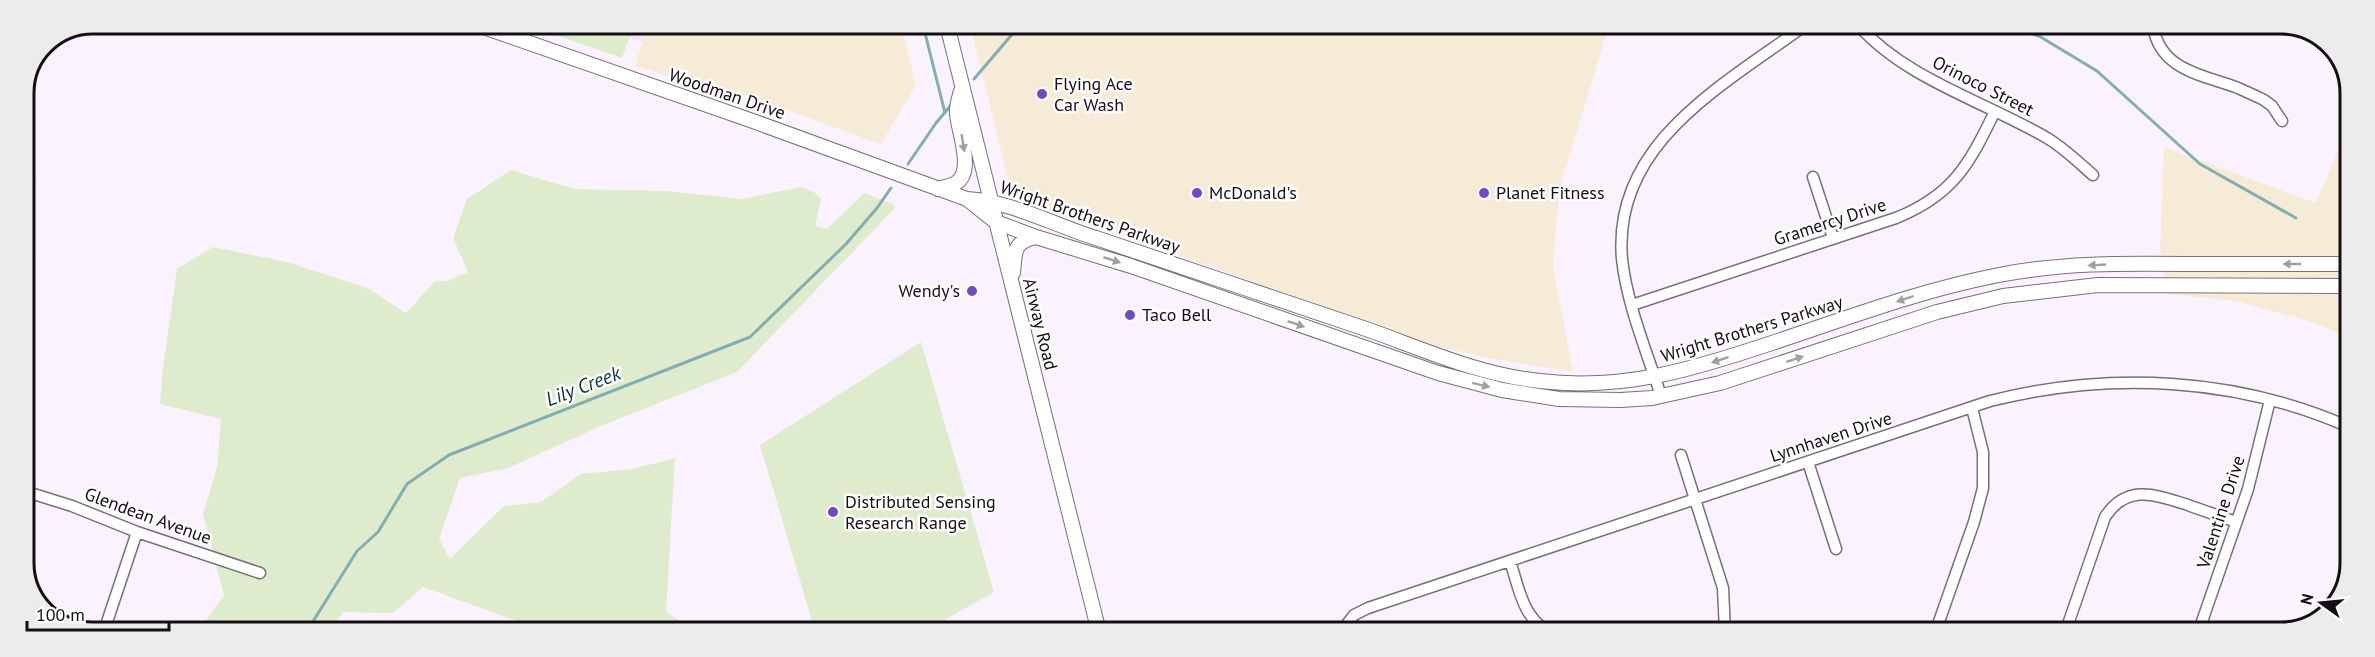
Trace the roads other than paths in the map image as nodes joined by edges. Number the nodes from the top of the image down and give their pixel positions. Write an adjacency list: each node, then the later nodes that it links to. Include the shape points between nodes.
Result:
1 (504, 34): 11 (main road, Woodman Drive)
2 (949, 34): 6 (main road, Airway Road)
3 (1793, 34): 21 (street, via 1701,102 1652,150 1634,186 1623,223 1622,258)
4 (1867, 34): 7 (street, Orinoco Street, via 1893,56)
5 (2155, 34): 8 (street, via 2164,54 2178,66 2264,100)
6 (962, 86): 11 (main road, one-way to 11, via 956,113 965,161 957,182); 13 (main road, Airway Road)
7 (1995, 111): 9 (street, Orinoco Street, via 2060,146); 16 (street, Gramercy Drive, via 1966,166 1935,198 1896,218)
8 (2282, 121)
9 (2092, 175)
10 (1813, 177): 16 (street)
11 (938, 189): 12 (main road, Woodman Drive)
12 (967, 199): 13 (main road, Wright Brothers Parkway); 14 (main road, Wright Brothers Parkway)
13 (991, 200): 14 (main road, Airway Road); 17 (main road, Wright Brothers Parkway)
14 (995, 218): 15 (main road, Wright Brothers Parkway); 17 (main road, via 1052,235); 20 (main road, Airway Road)
15 (1036, 237): 20 (main road, via 1024,240 1018,247); 23 (main road, Wright Brothers Parkway, one-way to 23, via 1475,383 1568,400)
16 (1833, 238): 21 (street, Gramercy Drive)
17 (1112, 244): 22 (main road, Wright Brothers Parkway, via 1494,373 1542,382 1588,384)
18 (2340, 264): 22 (main road, Wright Brothers Parkway, one-way to 22, via 2115,264 2008,273 1928,291 1739,354)
19 (2340, 286): 23 (main road, Wright Brothers Parkway, one-way to 19, via 1720,383 1937,312 2003,296 2098,285)
20 (1013, 287): 37 (main road, Airway Road)
21 (1632, 305): 22 (street)
22 (1655, 377): 23 (street)
23 (1661, 396)
24 (2270, 400): 25 (street, Lynnhaven Drive, via 2199,386 2106,382 2044,389); 26 (street, Lynnhaven Drive); 31 (street, Valentine Drive, via 2254,469)
25 (1972, 408): 28 (street, Lynnhaven Drive); 41 (street, via 1983,452 1983,488)
26 (2340, 424)
27 (1681, 455): 30 (street)
28 (1808, 462): 30 (street, Lynnhaven Drive); 33 (street)
29 (35, 494): 32 (street, Glendean Avenue)
30 (1696, 499): 34 (street, Lynnhaven Drive); 40 (street, via 1723,588)
31 (2236, 522): 42 (street, via 2156,495 2124,498 2105,517); 43 (street, Valentine Drive)
32 (137, 532): 35 (street, Glendean Avenue); 36 (street)
33 (1836, 549)
34 (1510, 561): 38 (street, Lynnhaven Drive, via 1368,608); 39 (street, via 1527,613)
35 (260, 573)
36 (107, 622)
37 (1097, 622)
38 (1347, 622)
39 (1535, 622)
40 (1725, 622)
41 (1939, 622)
42 (2069, 622)
43 (2202, 622)

